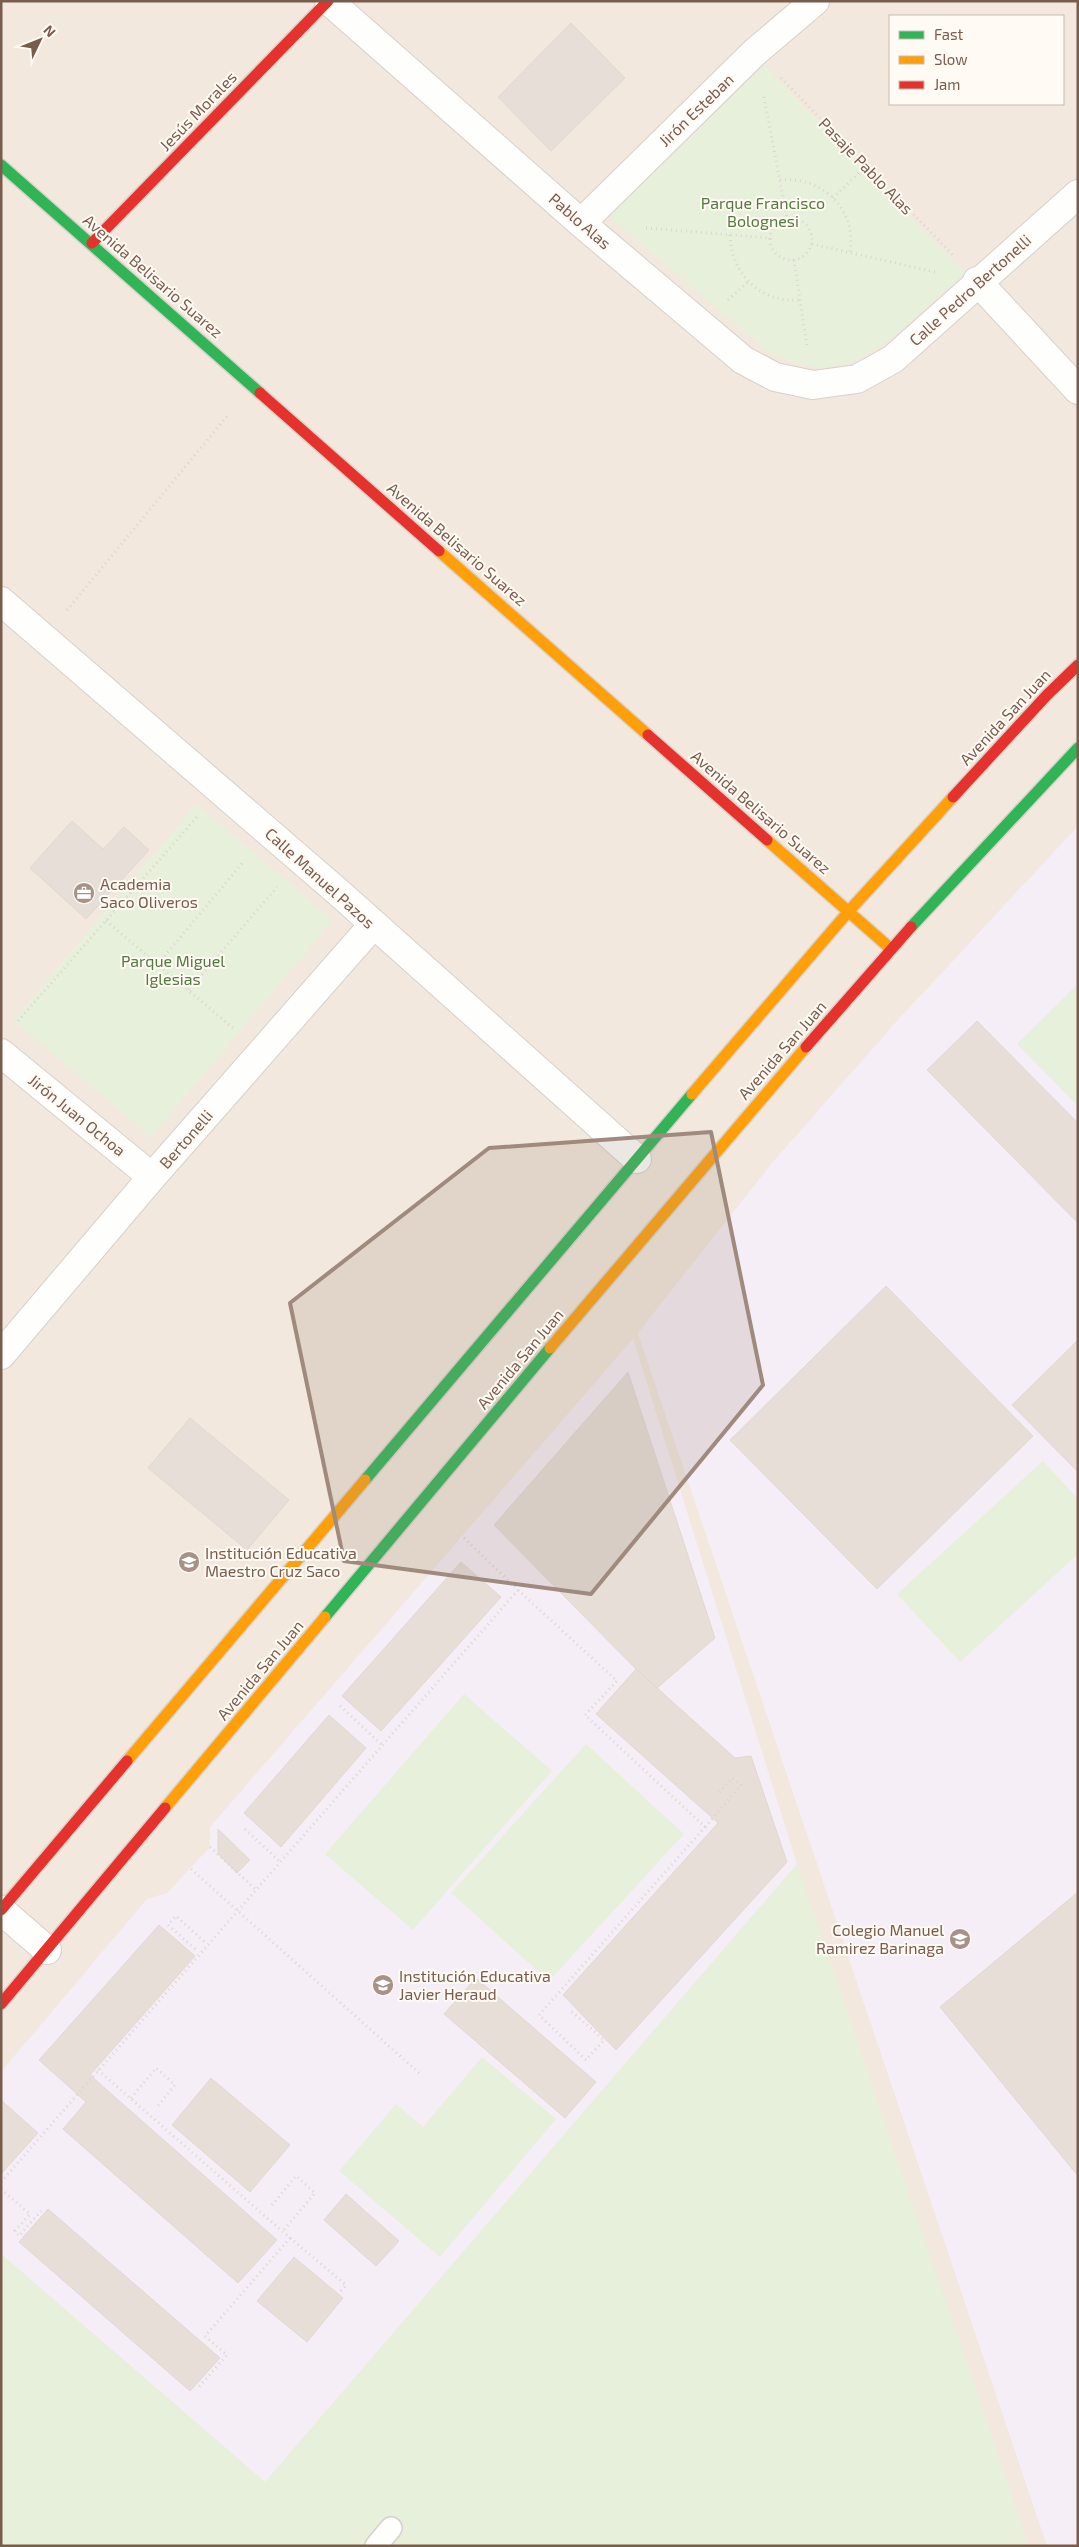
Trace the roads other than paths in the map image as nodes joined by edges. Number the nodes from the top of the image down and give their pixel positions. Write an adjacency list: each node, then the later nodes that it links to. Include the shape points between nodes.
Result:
1 (329, 1): 5 (street, Pablo Alas); 6 (main road, Jesús Morales)
2 (816, 1): 5 (street, Jirón Esteban, via 755,52)
3 (1, 165): 6 (main road, Avenida Belisario Suarez)
4 (1078, 194): 7 (street, Calle Pedro Bertonelli)
5 (581, 223): 8 (street, Pablo Alas, via 743,360 775,377 813,385)
6 (92, 243): 13 (main road, Avenida Belisario Suarez)
7 (977, 281): 8 (street, Calle Pedro Bertonelli, via 893,359); 9 (street)
8 (857, 379)
9 (1078, 390)
10 (1, 600): 14 (street, Calle Manuel Pazos)
11 (1078, 665): 13 (main road, Avenida San Juan)
12 (1078, 748): 15 (main road, Avenida San Juan)
13 (849, 911): 15 (main road, Avenida Belisario Suarez); 17 (main road, Avenida San Juan)
14 (373, 925): 17 (street, Calle Manuel Pazos); 18 (street, Bertonelli)
15 (891, 949): 21 (main road, Avenida San Juan, via 673,1201)
16 (1, 1053): 18 (street, Jirón Juan Ochoa)
17 (637, 1159): 20 (main road, Avenida San Juan)
18 (152, 1177): 19 (street, Bertonelli)
19 (1, 1356)
20 (1, 1910): 21 (street)
21 (47, 1950): 22 (main road, Avenida San Juan)
22 (1, 2004)
23 (391, 2528): 24 (lane)
24 (376, 2546)

